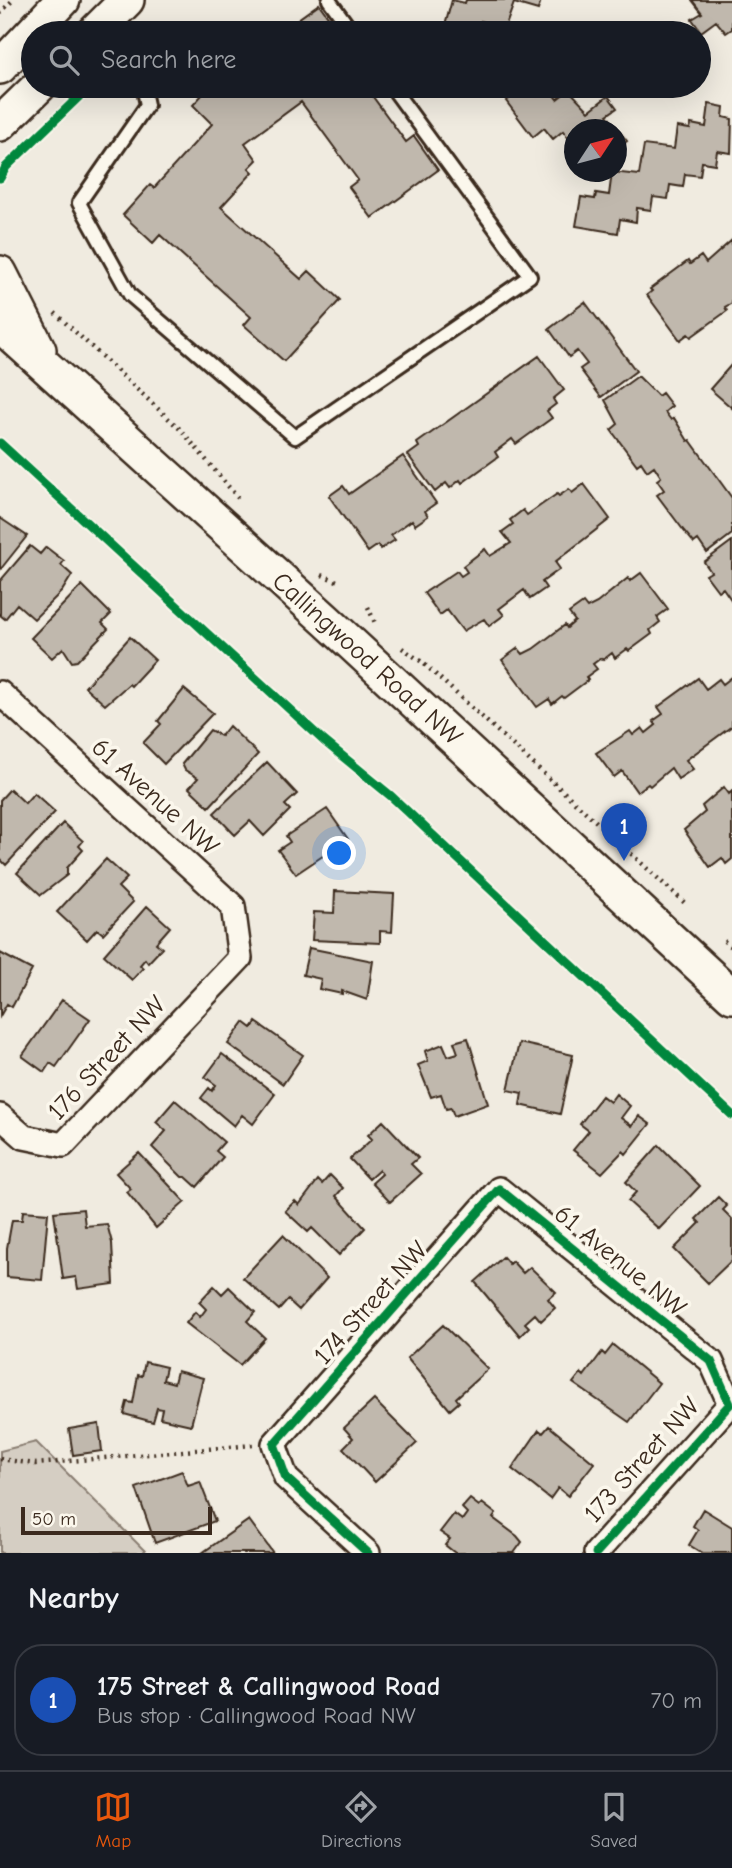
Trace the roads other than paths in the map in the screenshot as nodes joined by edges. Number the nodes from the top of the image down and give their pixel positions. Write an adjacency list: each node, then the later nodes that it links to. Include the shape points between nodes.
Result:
1 (63, 0): 4 (main road)
2 (127, 0): 5 (main road)
3 (329, 0): 6 (lane)
4 (43, 21)
5 (109, 21)
6 (344, 21)
7 (21, 45): 8 (main road)
8 (0, 67)
9 (27, 98): 12 (main road)
10 (146, 98): 11 (lane, via 147,105 79,203 130,295 295,437 530,276)
11 (400, 98)
12 (1, 123)
13 (0, 273): 15 (main road)
14 (0, 325): 15 (main road, Callingwood Road NW)
15 (50, 371): 18 (main road, Callingwood Road NW)
16 (0, 693): 17 (street, 61 Avenue NW, via 233,906)
17 (240, 958): 19 (street, 176 Street NW, via 63,1145 24,1137)
18 (732, 996)
19 (0, 1116)
20 (499, 1189): 21 (street, 61 Avenue NW, via 711,1361); 22 (street, 174 Street NW, via 274,1444 286,1478)
21 (730, 1404): 23 (street, 173 Street NW)
22 (368, 1553)
23 (596, 1553)

